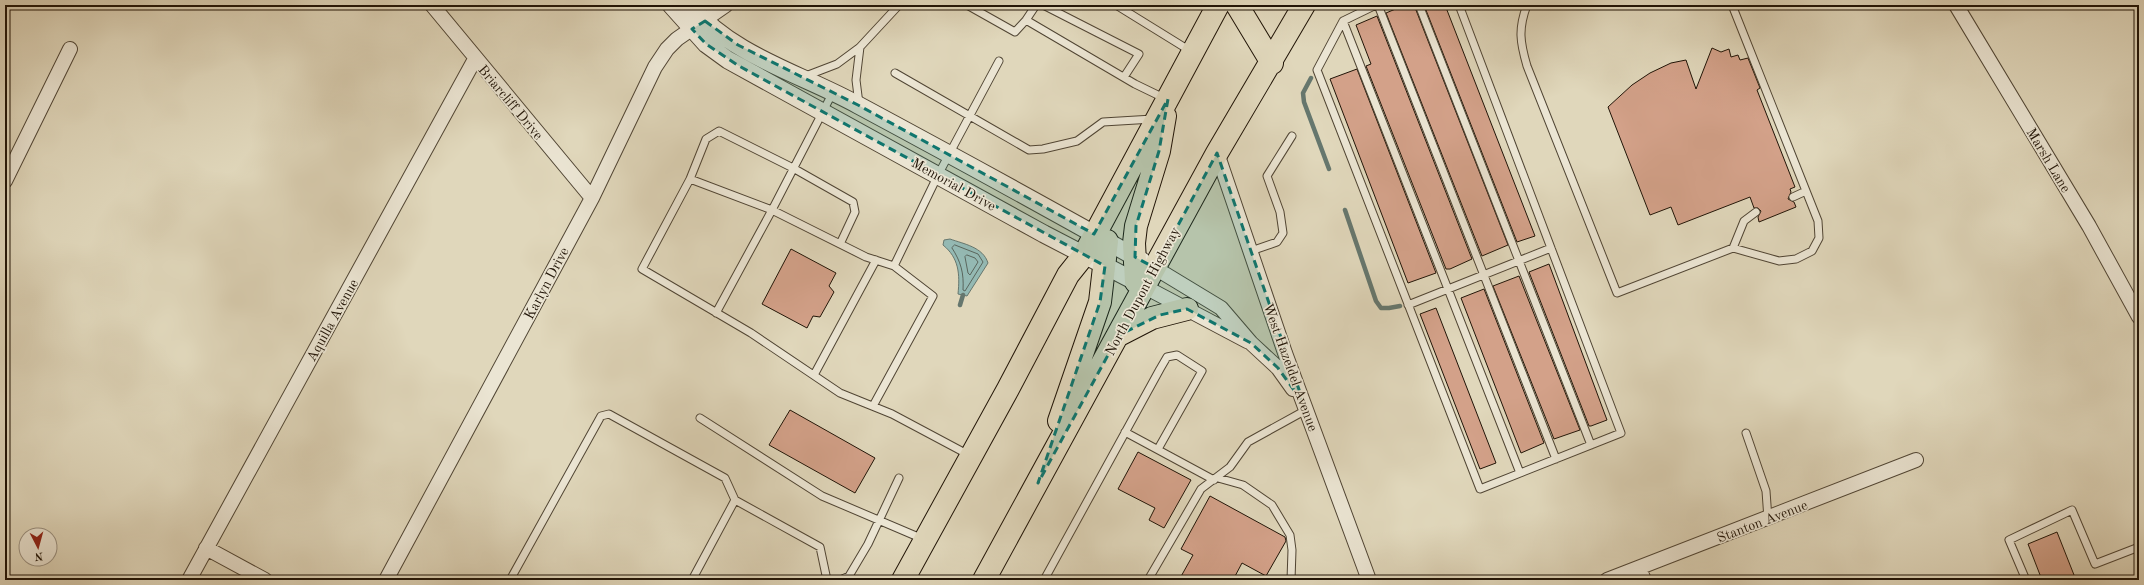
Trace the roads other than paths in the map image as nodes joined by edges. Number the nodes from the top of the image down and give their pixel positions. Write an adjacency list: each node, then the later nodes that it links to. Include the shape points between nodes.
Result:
1 (432, 5): 25 (street, Briarcliff Drive)
2 (671, 5): 21 (street, Memorial Drive)
3 (690, 5): 21 (street, Memorial Drive)
4 (726, 5): 21 (street, Karlyn Drive)
5 (899, 5): 22 (lane)
6 (967, 5): 19 (lane, via 1016,32)
7 (1036, 5): 19 (lane)
8 (1042, 5): 29 (lane, via 1139,54)
9 (1116, 5): 24 (lane)
10 (1218, 5): 24 (highway)
11 (1237, 5): 27 (highway)
12 (1304, 5): 27 (highway, North Dupont Highway)
13 (1377, 5): 20 (lane); 60 (lane)
14 (1419, 5): 57 (lane)
15 (1459, 5): 51 (lane)
16 (1527, 5): 52 (lane, via 1521,20 1520,41 1527,66 1617,293)
17 (1730, 5): 44 (lane)
18 (1956, 5): 66 (street, Marsh Lane, via 2089,226)
19 (1026, 20): 29 (lane)
20 (1343, 21): 62 (lane); 63 (lane, via 1317,70)
21 (698, 25): 30 (street, Memorial Drive); 34 (street, Memorial Drive, via 706,44 728,60); 46 (street, Karlyn Drive, via 677,39 655,67)
22 (860, 47): 30 (lane, via 836,64); 33 (lane, via 856,80)
23 (70, 49): 43 (street)
24 (1193, 53): 32 (highway)
25 (475, 59): 46 (street, Briarcliff Drive); 90 (street, Aquilla Avenue)
26 (999, 61): 35 (lane)
27 (1272, 63): 38 (highway, North Dupont Highway)
28 (895, 73): 35 (lane)
29 (1124, 77): 32 (lane)
30 (802, 78): 31 (street, Memorial Drive)
31 (833, 92): 33 (street, Memorial Drive); 34 (lane)
32 (1168, 100): 36 (highway); 55 (highway, via 1159,151 1136,226)
33 (860, 106): 39 (street, Memorial Drive)
34 (822, 112): 40 (lane); 41 (street, Memorial Drive)
35 (970, 115): 36 (lane, via 1029,150 1077,141 1103,122); 39 (lane)
36 (1158, 119): 49 (highway)
37 (1292, 136): 53 (lane, via 1267,176 1280,212 1283,233 1277,242)
38 (1217, 153): 53 (street, West Hazeldel Avenue); 61 (highway, North Dupont Highway)
39 (950, 155): 41 (lane); 49 (street, Memorial Drive)
40 (794, 168): 42 (lane, via 719,132 706,139); 47 (lane); 50 (lane, via 853,202 855,212)
41 (938, 175): 54 (street, Memorial Drive); 58 (lane)
42 (690, 179): 47 (lane); 65 (lane, via 642,269)
43 (5, 181)
44 (1806, 191): 45 (lane); 52 (lane, via 1818,221 1819,238 1812,251 1796,259 1779,261)
45 (1793, 197)
46 (592, 198): 94 (street, Karlyn Drive)
47 (772, 210): 50 (lane); 65 (lane)
48 (1756, 212): 52 (lane, via 1744,222)
49 (1100, 237): 54 (highway); 55 (street, Memorial Drive); 59 (highway)
50 (840, 244): 56 (lane)
51 (1551, 248): 57 (lane); 75 (lane, via 1621,433)
52 (1733, 248)
53 (1251, 252): 71 (street, West Hazeldel Avenue)
54 (1084, 255): 59 (street, Memorial Drive); 77 (highway, via 1068,275)
55 (1135, 257): 61 (highway)
56 (876, 260): 58 (lane); 69 (lane)
57 (1519, 260): 60 (lane); 75 (lane)
58 (894, 266): 70 (lane, via 933,296)
59 (1105, 266): 61 (street, Memorial Drive); 83 (highway, via 1100,302)
60 (1483, 275): 62 (lane); 78 (lane)
61 (1145, 279): 64 (street, Memorial Drive); 67 (highway, North Dupont Highway); 68 (street, Memorial Drive, via 1221,308)
62 (1448, 289): 63 (lane); 80 (lane)
63 (1408, 305): 80 (lane, via 1480,489)
64 (1187, 309): 67 (highway, via 1152,318); 68 (street, Memorial Drive)
65 (716, 313): 69 (lane)
66 (2139, 316)
67 (1119, 334): 83 (highway, North Dupont Highway)
68 (1251, 343): 71 (street, Memorial Drive, via 1278,368)
69 (814, 375): 70 (lane, via 840,393)
70 (873, 406): 77 (lane)
71 (1305, 407): 82 (lane, via 1248,442 1230,467); 105 (street, West Hazeldel Avenue)
72 (700, 418): 86 (lane, via 822,496)
73 (1125, 432): 76 (lane); 76 (lane, via 1167,357 1177,354 1202,371); 102 (lane)
74 (1746, 433): 85 (lane, via 1766,491)
75 (1591, 445): 78 (lane)
76 (1158, 449): 82 (lane)
77 (971, 456): 88 (highway)
78 (1556, 459): 80 (lane)
79 (1916, 460): 85 (street, Stanton Avenue)
80 (1520, 473)
81 (899, 478): 86 (lane)
82 (1216, 479): 103 (lane, via 1200,489); 104 (lane, via 1242,485 1272,505 1290,535)
83 (1038, 483): 87 (highway, North Dupont Highway)
84 (736, 500): 95 (lane, via 725,478 609,414 601,416); 96 (lane); 97 (lane, via 820,547)
85 (1768, 519): 91 (street, Stanton Avenue)
86 (880, 520): 88 (lane); 98 (lane, via 849,576)
87 (1012, 530): 100 (highway, North Dupont Highway); 101 (highway)
88 (925, 540): 99 (highway)
89 (2139, 547): 107 (lane, via 2095,564 2072,510 2009,540)
90 (206, 548): 92 (street, Aquilla Avenue); 93 (street)
91 (1641, 574): 106 (street, Stanton Avenue)
92 (189, 580)
93 (265, 580)
94 (386, 580)
95 (510, 580)
96 (692, 580)
97 (827, 580)
98 (840, 580)
99 (903, 580)
100 (984, 580)
101 (997, 580)
102 (1044, 580)
103 (1148, 580)
104 (1291, 580)
105 (1369, 580)
106 (1607, 580)
107 (2026, 580)

